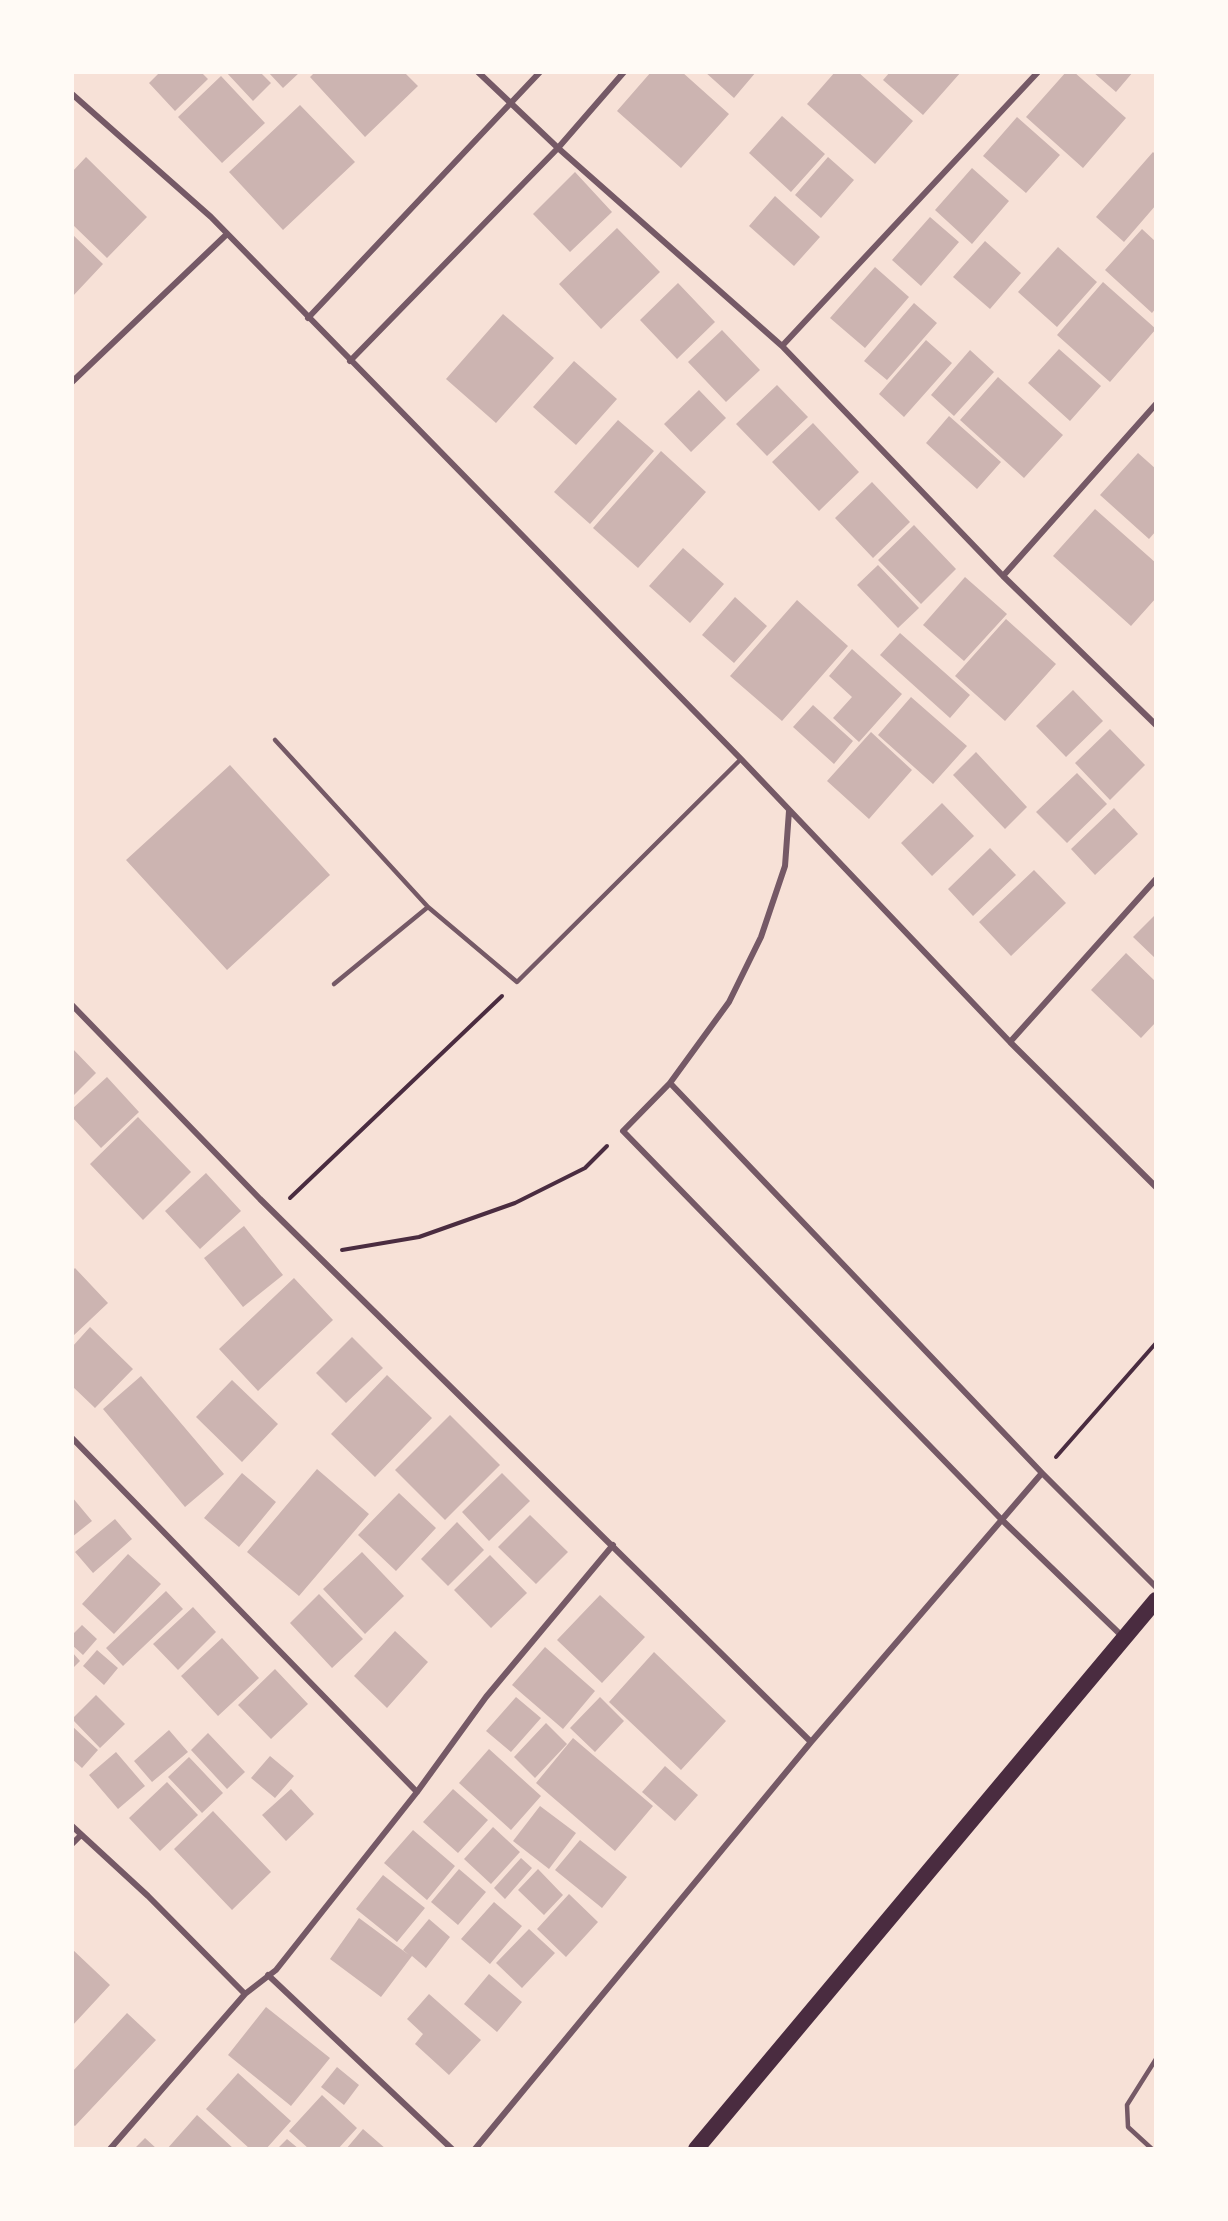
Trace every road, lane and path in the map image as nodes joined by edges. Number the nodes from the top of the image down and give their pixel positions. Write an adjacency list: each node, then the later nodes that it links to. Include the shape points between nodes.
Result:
1 (478, 72): 6 (street)
2 (540, 72): 6 (street)
3 (624, 72): 7 (street)
4 (1038, 72): 10 (street)
5 (72, 94): 8 (street)
6 (511, 103): 7 (street); 9 (street)
7 (558, 148): 10 (street); 11 (street)
8 (227, 234): 9 (street); 12 (street)
9 (308, 318): 11 (street)
10 (783, 346): 14 (street)
11 (350, 361): 17 (street)
12 (72, 382)
13 (1156, 404): 14 (street)
14 (1003, 576): 15 (street)
15 (1156, 725)
16 (275, 740): 20 (lane)
17 (741, 759): 18 (street); 21 (lane)
18 (789, 811): 24 (street); 25 (street, via 785,866 761,937 729,1002)
19 (1156, 879): 24 (street)
20 (428, 907): 21 (lane); 22 (lane)
21 (517, 982): 28 (path)
22 (334, 984)
23 (72, 1005): 28 (street)
24 (1010, 1042): 27 (street)
25 (670, 1083): 26 (street); 32 (street)
26 (623, 1131): 29 (path, via 585,1168 515,1203 419,1237); 33 (street)
27 (1156, 1187)
28 (274, 1213): 29 (street)
29 (316, 1254): 34 (street)
30 (1156, 1343): 32 (path)
31 (72, 1438): 39 (street)
32 (1042, 1473): 33 (street); 35 (street)
33 (1001, 1519): 37 (street); 38 (street)
34 (613, 1545): 38 (street); 39 (street, via 486,1697)
35 (1156, 1587)
36 (1156, 1600): 37 (highway)
37 (1123, 1637): 49 (highway)
38 (811, 1742): 48 (street)
39 (417, 1792): 43 (street, via 276,1970)
40 (72, 1826): 41 (street)
41 (81, 1836): 42 (street); 44 (street)
42 (72, 1844)
43 (268, 1975): 44 (street); 47 (street)
44 (245, 1994): 46 (street)
45 (1156, 2059): 50 (lane, via 1127,2105 1128,2127)
46 (110, 2149)
47 (452, 2149)
48 (475, 2149)
49 (696, 2149)
50 (1152, 2149)

